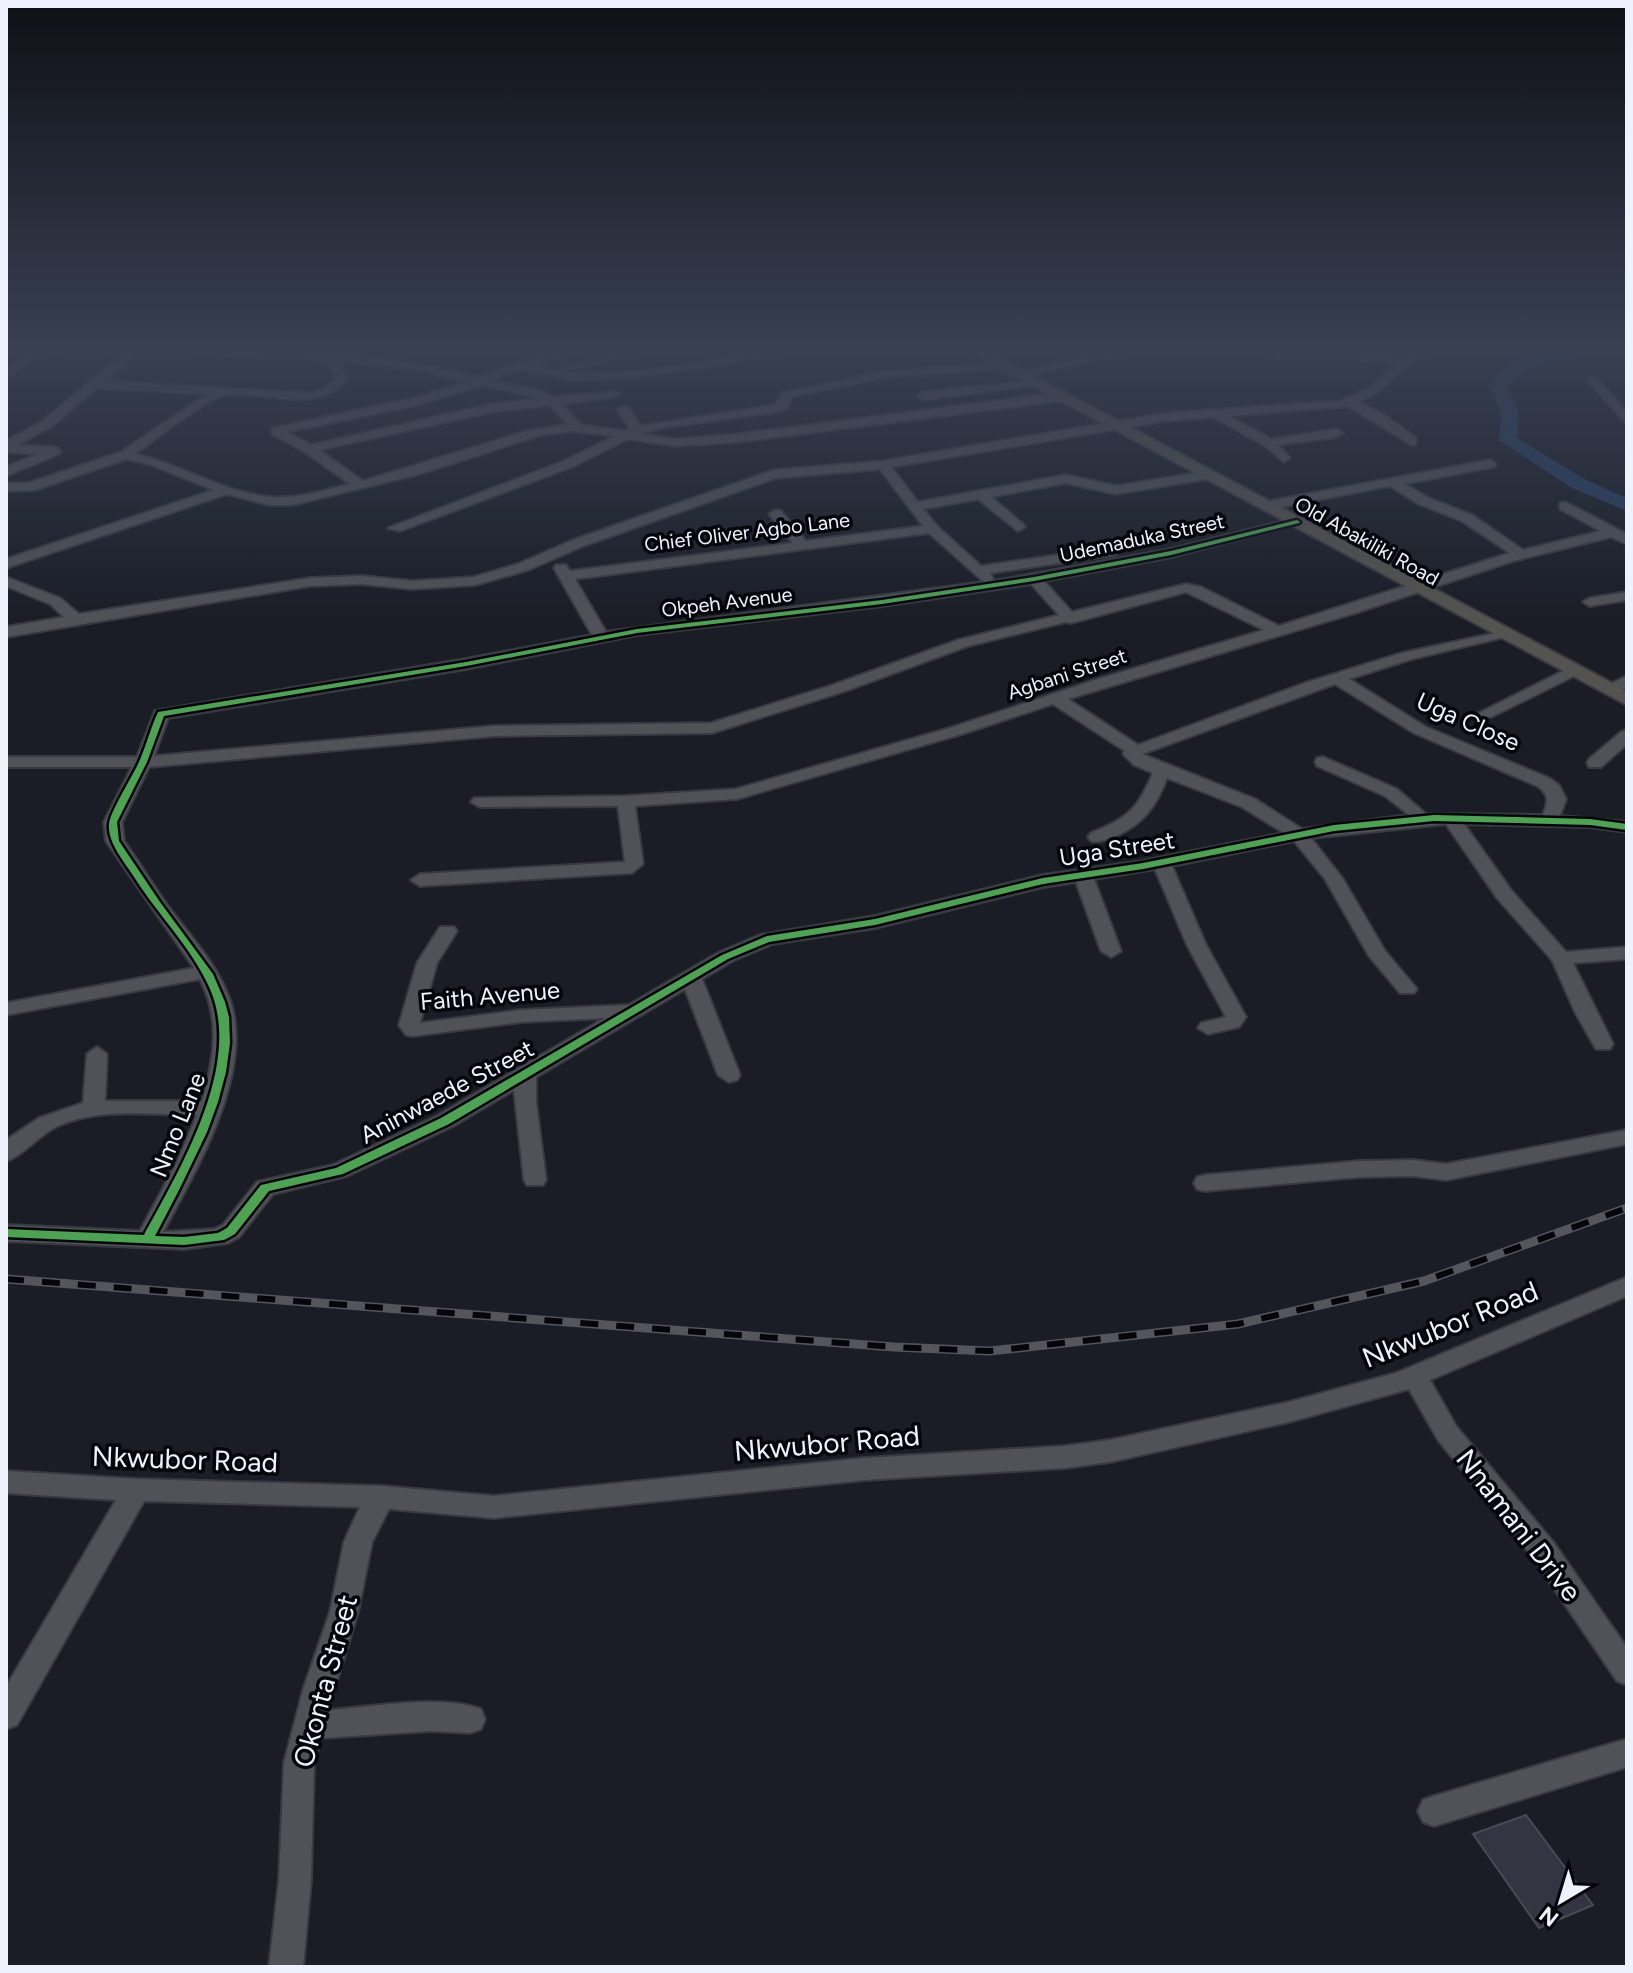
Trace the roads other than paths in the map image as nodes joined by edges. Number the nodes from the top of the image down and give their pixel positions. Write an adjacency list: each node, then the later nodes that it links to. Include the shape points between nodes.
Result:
1 (26, 437): 16 (street)
2 (151, 437): 18 (street)
3 (287, 437): 17 (street)
4 (362, 437): 17 (street)
5 (517, 437): 25 (street)
6 (623, 437): 37 (street, via 579,459)
7 (646, 437): 8 (street, via 692,442)
8 (737, 437)
9 (1047, 437): 21 (street)
10 (1133, 437): 23 (main road, Old Abakiliki Road)
11 (1258, 437): 15 (street)
12 (1309, 437): 15 (street)
13 (1407, 437): 14 (street)
14 (1412, 441)
15 (1269, 443): 19 (street)
16 (6, 447): 22 (street, via 55,451)
17 (309, 449): 25 (street)
18 (125, 455): 27 (street); 28 (street)
19 (1284, 458)
20 (1490, 464): 24 (street)
21 (883, 465): 31 (street); 42 (street, via 760,477)
22 (6, 472)
23 (1207, 475): 29 (street, via 1116,490 1066,479); 32 (main road, Old Abakiliki Road)
24 (1392, 482): 32 (street); 43 (street, via 1467,518)
25 (359, 484): 28 (street, via 292,501)
26 (6, 487): 27 (street)
27 (29, 488): 30 (street)
28 (226, 490): 44 (street)
29 (981, 495): 31 (street); 36 (street)
30 (6, 501)
31 (917, 506): 38 (street)
32 (1265, 506): 35 (main road, Old Abakiliki Road)
33 (1565, 506): 39 (street)
34 (776, 514): 41 (street)
35 (1297, 522): 40 (street, Udemaduka Street); 50 (main road, Old Abakiliki Road)
36 (1018, 527)
37 (395, 528)
38 (932, 529): 41 (street, Chief Oliver Agbo Lane); 45 (street)
39 (1621, 536): 43 (street, Agbani Street)
40 (1202, 544): 45 (street); 47 (street, Udemaduka Street)
41 (803, 546): 46 (street, Chief Oliver Agbo Lane)
42 (551, 555): 46 (street); 53 (street, via 468,583 310,582)
43 (1523, 556): 50 (street, Agbani Street)
44 (6, 564)
45 (980, 570): 49 (street)
46 (566, 576): 58 (street)
47 (1034, 579): 49 (street, Udemaduka Street); 54 (street)
48 (6, 581): 53 (street, via 55,601)
49 (993, 585): 58 (street, Okpeh Avenue)
50 (1413, 587): 55 (street, Agbani Street); 57 (main road, Old Abakiliki Road)
51 (1627, 596): 52 (street)
52 (1590, 602)
53 (76, 619): 56 (street)
54 (1071, 619): 55 (street, via 1186,588); 69 (street, via 963,643 712,728 494,731)
55 (1275, 630): 63 (street, Agbani Street)
56 (6, 632)
57 (1500, 634): 59 (main road, Old Abakiliki Road); 60 (street)
58 (601, 637): 69 (street, Okpeh Avenue, via 161,714)
59 (1573, 671): 62 (main road, Old Abakiliki Road); 65 (street)
60 (1337, 678): 67 (street); 77 (street, Uga Close, via 1411,725 1543,782 1557,799)
61 (1627, 681): 62 (street)
62 (1608, 689): 64 (main road, Old Abakiliki Road)
63 (1055, 698): 67 (street); 73 (street, Agbani Street, via 731,795)
64 (1627, 699)
65 (1485, 714)
66 (1627, 735): 71 (street)
67 (1136, 751): 72 (street, via 1132,756)
68 (6, 762): 69 (street)
69 (143, 762): 88 (street, via 113,822 115,841)
70 (1323, 762): 75 (street, via 1398,799)
71 (1595, 763)
72 (1162, 771): 79 (street, via 1247,804); 80 (street, via 1145,811)
73 (626, 801): 74 (street, Agbani Street); 83 (street, via 634,864 626,869)
74 (480, 802)
75 (1420, 818): 76 (street, Uga Street); 79 (street, Uga Street)
76 (1451, 818): 77 (street, Uga Street); 87 (street, via 1504,894)
77 (1550, 821): 78 (street, Uga Street)
78 (1627, 827)
79 (1298, 835): 81 (street, Uga Street); 90 (street)
80 (1097, 837)
81 (1162, 863): 82 (street, Uga Street); 93 (street, via 1236,1017 1232,1023)
82 (1083, 874): 85 (street); 89 (street, Uga Street, via 875,922 767,939)
83 (420, 880)
84 (447, 931): 92 (street, Faith Avenue, via 427,963 409,1025 413,1030 521,1016)
85 (1111, 951)
86 (1627, 953): 87 (street)
87 (1561, 958): 94 (street)
88 (205, 972): 91 (street); 99 (street, Nmo Lane, via 224,1018 220,1076)
89 (691, 977): 92 (street, Uga Street); 97 (street)
90 (1407, 989)
91 (6, 1009)
92 (634, 1011): 96 (street, Aninwaede Street)
93 (1208, 1028)
94 (1603, 1044)
95 (97, 1054): 98 (street)
96 (525, 1072): 102 (street); 105 (street, Aninwaede Street, via 445,1121 339,1171 265,1188 231,1231 220,1237)
97 (729, 1075)
98 (94, 1108): 99 (street); 101 (street, via 38,1126)
99 (208, 1108): 105 (street, Nmo Lane)
100 (1627, 1137): 103 (street, via 1474,1169 1359,1169)
101 (6, 1153)
102 (535, 1180)
103 (1205, 1183)
104 (6, 1233): 105 (street, Aninwaede Street)
105 (147, 1240)
106 (1627, 1286): 107 (street, Nkwubor Road)
107 (1415, 1377): 110 (street, Nkwubor Road, via 1302,1409 1065,1457 865,1469 521,1506); 111 (street, Nnamani Drive, via 1447,1433 1544,1551)
108 (6, 1482): 109 (street, Nkwubor Road)
109 (136, 1490): 110 (street, Nkwubor Road); 112 (street)
110 (382, 1497): 114 (street, Okonta Street, via 361,1533 344,1612)
111 (1627, 1672)
112 (6, 1715)
113 (470, 1719): 114 (street)
114 (308, 1725): 117 (street, Okonta Street, via 299,1763)
115 (1627, 1753): 116 (street)
116 (1434, 1811)
117 (286, 1967)

